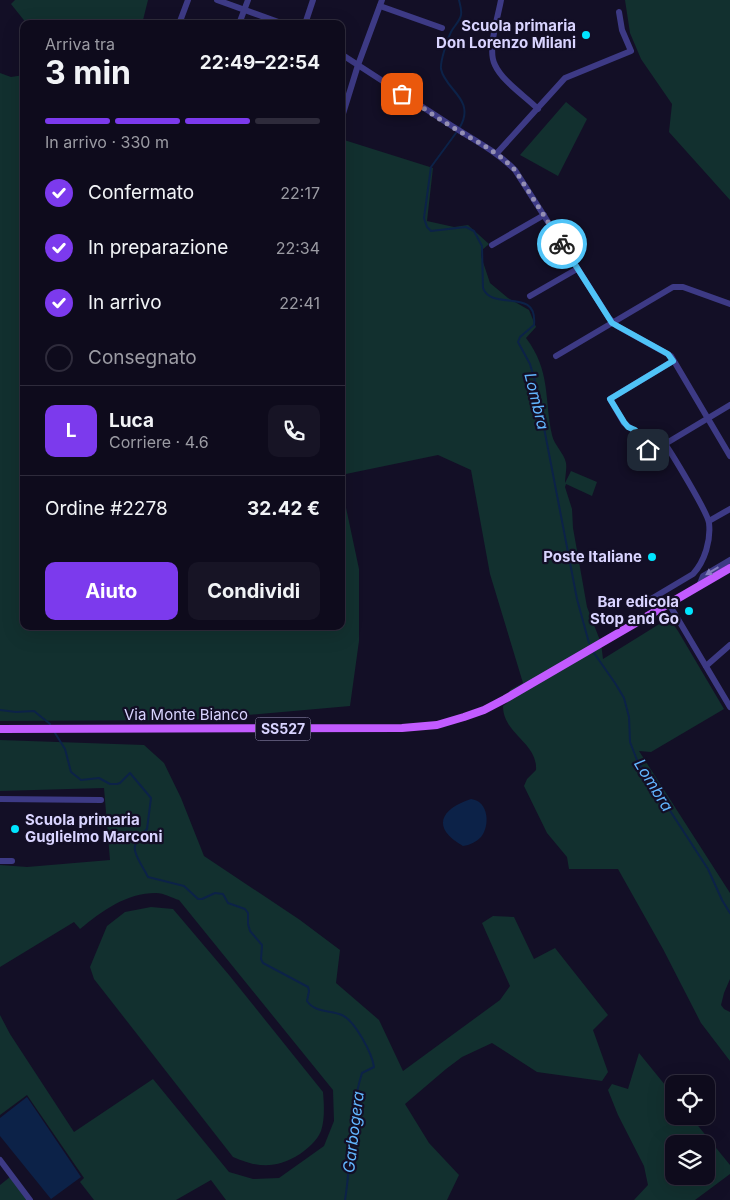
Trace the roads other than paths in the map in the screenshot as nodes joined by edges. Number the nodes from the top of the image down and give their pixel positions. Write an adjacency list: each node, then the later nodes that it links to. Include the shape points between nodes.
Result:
1 (188, 0): 9 (street)
2 (217, 0): 7 (street)
3 (248, 0): 7 (street)
4 (313, 0): 12 (street)
5 (501, 0): 17 (street, via 492,59 502,75)
6 (381, 3): 13 (street); 15 (street)
7 (244, 10): 10 (street); 11 (street)
8 (619, 12): 17 (street, via 631,51 565,78)
9 (180, 20)
10 (240, 20)
11 (273, 20)
12 (306, 20)
13 (442, 28)
14 (345, 57): 15 (street)
15 (358, 65): 16 (street); 18 (street)
16 (345, 107)
17 (538, 109): 18 (street)
18 (497, 153): 19 (street, via 515,170)
19 (544, 215): 20 (street); 21 (street)
20 (492, 245)
21 (577, 269): 22 (street); 24 (street)
22 (530, 296)
23 (730, 304): 24 (street, via 676,286)
24 (615, 324): 25 (street); 26 (street, via 668,354)
25 (556, 356)
26 (673, 361): 28 (street); 29 (street, via 610,399 650,453)
27 (730, 405): 28 (street)
28 (708, 418): 29 (street); 30 (street)
29 (664, 444): 32 (street)
30 (730, 456)
31 (730, 509): 32 (street)
32 (709, 521): 36 (street, via 707,549 699,568 646,602)
33 (730, 560): 35 (street, one-way to 35, via 703,576)
34 (730, 568): 35 (main road, SS527)
35 (699, 586): 37 (main road, SS527)
36 (632, 603)
37 (670, 604): 39 (street); 41 (main road, Via Monte Bianco / SS527, via 484,710 437,725 340,730)
38 (730, 645): 39 (street)
39 (706, 666): 40 (street)
40 (730, 707)
41 (0, 729)
42 (0, 799): 43 (street)
43 (101, 800)
44 (0, 861): 45 (street)
45 (12, 861)
46 (0, 1160): 47 (street)
47 (30, 1200)

